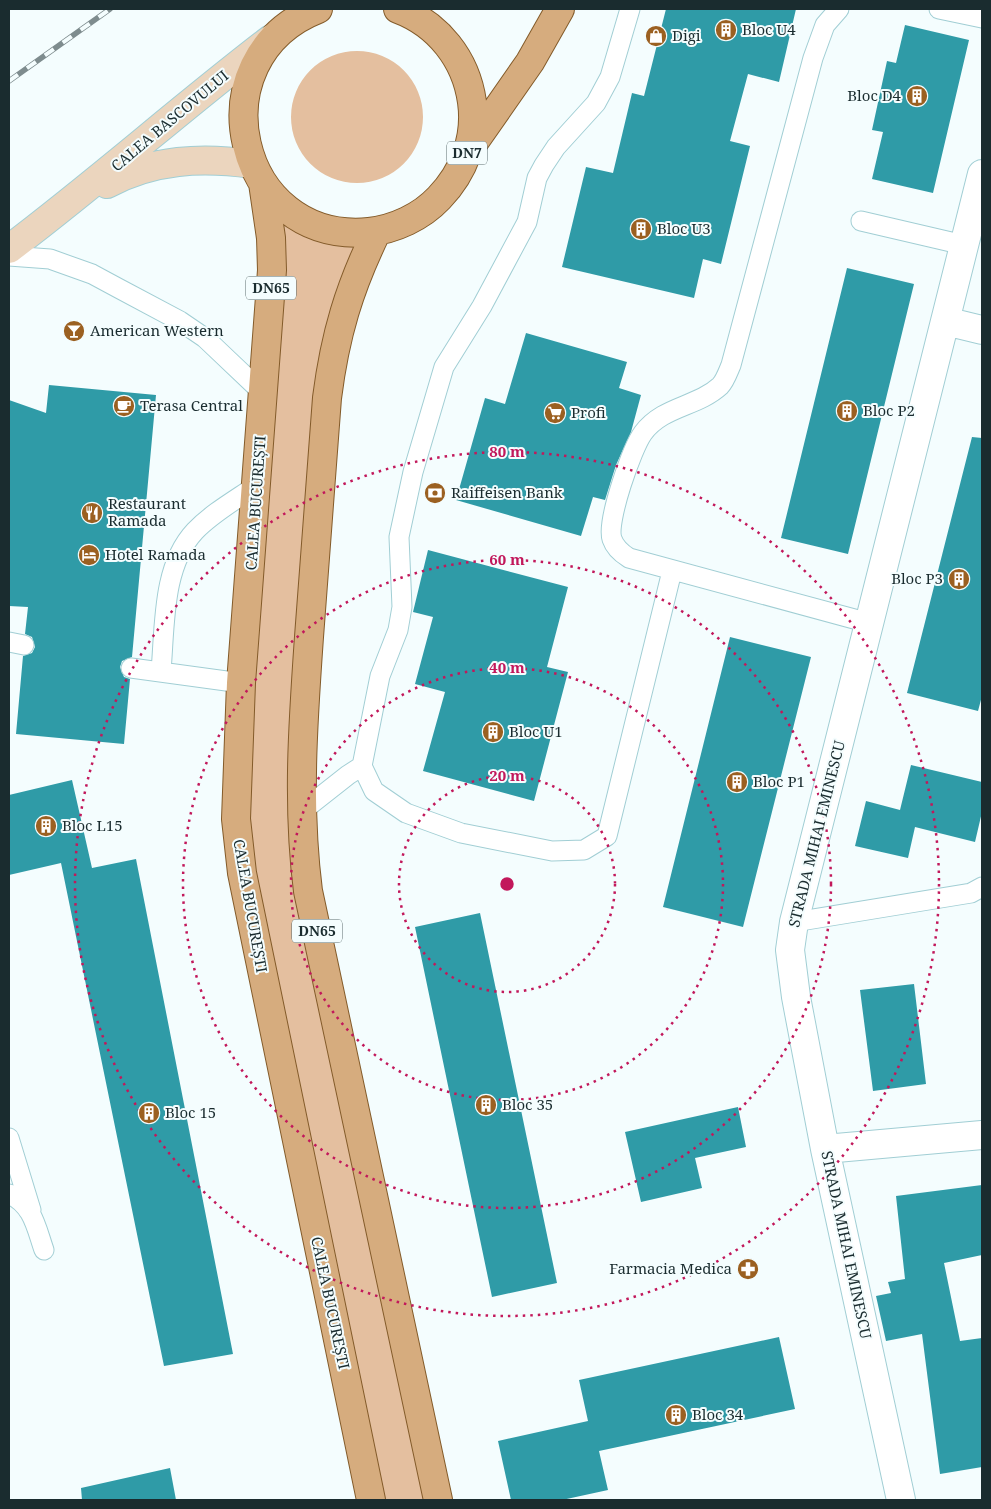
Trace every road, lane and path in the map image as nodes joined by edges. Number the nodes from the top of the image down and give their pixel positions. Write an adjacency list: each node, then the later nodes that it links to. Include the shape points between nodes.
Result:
1 (318, 9): 8 (main road, DN7, via 290,23)
2 (630, 9): 27 (lane, via 610,77 596,104 556,147 544,165 537,178 528,222 444,367 413,472 399,537 402,607 398,630 380,676)
3 (839, 9): 22 (lane, via 825,24 813,58 731,365 722,384 699,401 667,411 643,433 629,463 614,513 611,537 618,551 629,558)
4 (939, 9): 7 (lane)
5 (407, 10): 9 (main road, DN7, via 441,36 463,70 473,110 473,131)
6 (560, 11): 9 (main road, DN7, via 530,62)
7 (982, 18)
8 (274, 36): 10 (main road, DN7, via 260,54 244,97 242,120 245,142); 12 (street, CALEA BASCOVULUI)
9 (468, 151): 14 (main road, DN7, via 460,170 434,204 404,222)
10 (257, 173): 12 (street, CALEA BASCOVULUI, via 222,160 181,160 148,167 112,181); 14 (main road, DN7, via 276,199 310,222 341,231); 20 (main road, CALEA BUCUREȘTI / DN65, via 271,238)
11 (982, 174): 15 (street, STRADA MIHAI EMINESCU)
12 (66, 206): 16 (street, CALEA BASCOVULUI)
13 (861, 221): 15 (lane)
14 (377, 231): 28 (main road, DN65, via 357,271 333,352 306,686)
15 (964, 245): 18 (street, STRADA MIHAI EMINESCU)
16 (9, 249)
17 (9, 256): 20 (lane, via 50,259 92,274 180,321 205,338)
18 (945, 321): 19 (street); 23 (street, STRADA MIHAI EMINESCU)
19 (982, 330)
20 (264, 394): 21 (main road, CALEA BUCUREȘTI / DN65)
21 (257, 485): 25 (lane, via 195,531 183,548 171,579); 26 (main road, CALEA BUCUREȘTI / DN65)
22 (672, 571): 23 (lane); 27 (lane, via 607,836 584,850 552,851 461,833 406,813 374,791)
23 (869, 623): 30 (street, STRADA MIHAI EMINESCU)
24 (131, 668): 25 (lane)
25 (161, 671): 26 (lane)
26 (241, 682): 37 (main road, CALEA BUCUREȘTI / DN65, via 236,819 242,873)
27 (362, 766): 28 (lane)
28 (301, 812): 38 (main road, DN65, via 308,891)
29 (982, 887): 30 (lane, via 971,893)
30 (794, 922): 33 (street, STRADA MIHAI EMINESCU, via 791,970)
31 (982, 1135): 33 (street)
32 (9, 1138): 35 (lane)
33 (825, 1149): 39 (street, STRADA MIHAI EMINESCU)
34 (9, 1194): 35 (lane)
35 (30, 1210): 36 (lane)
36 (44, 1250)
37 (371, 1500)
38 (438, 1500)
39 (901, 1500)

